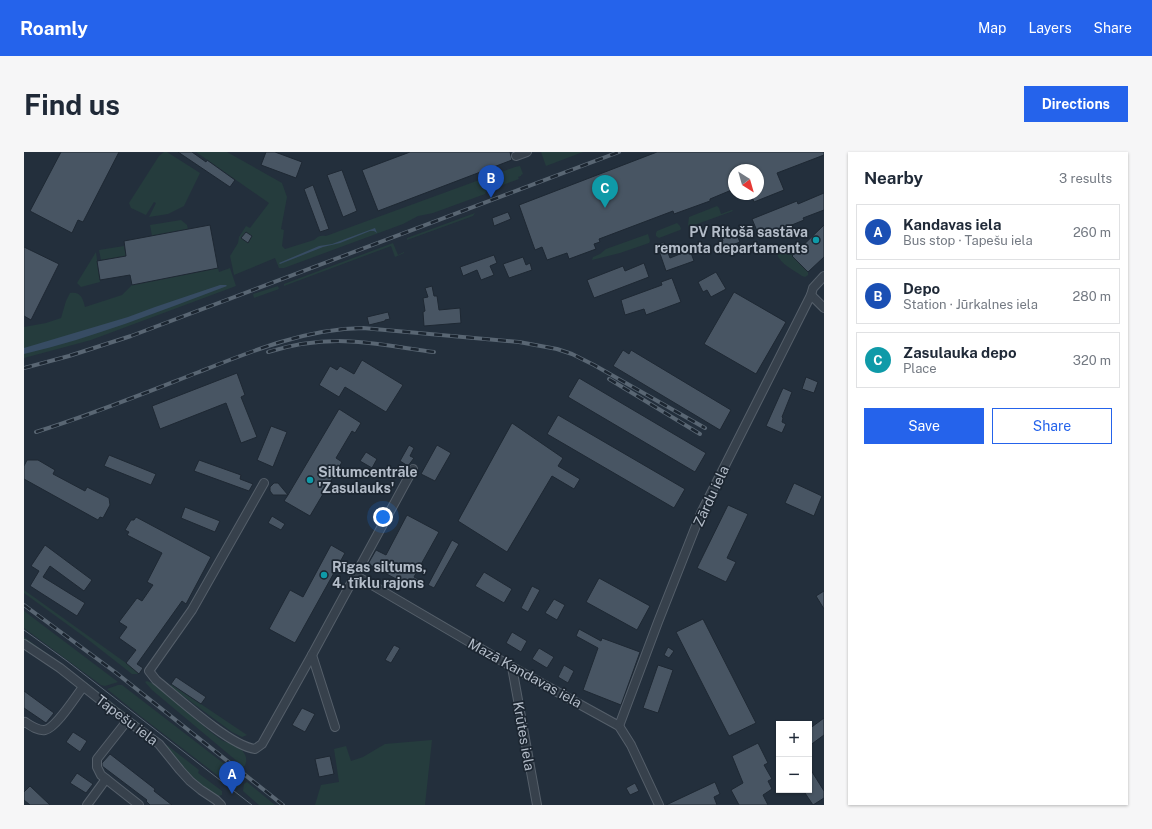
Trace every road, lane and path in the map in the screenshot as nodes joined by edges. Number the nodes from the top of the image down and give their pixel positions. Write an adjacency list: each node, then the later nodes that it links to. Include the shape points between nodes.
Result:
1 (527, 152): 2 (street)
2 (516, 156)
3 (824, 276): 4 (street, Zārdu iela)
4 (811, 294): 5 (street); 15 (street, Zārdu iela, via 701,513)
5 (824, 308)
6 (412, 469): 8 (street)
7 (264, 483): 10 (street, via 192,610 149,671 156,680 228,736 249,748 255,748 262,744)
8 (355, 575): 10 (street); 11 (street, Mazā Kandavas iela)
9 (24, 644): 12 (street, Tapešu iela)
10 (312, 655): 16 (street)
11 (512, 667): 15 (street, Mazā Kandavas iela); 21 (street, Krūtes iela)
12 (83, 687): 13 (street, Tapešu iela); 14 (street, via 53,727 45,730 34,728)
13 (127, 721): 17 (street, via 97,759 97,767); 20 (street, Tapešu iela, via 159,744 190,781)
14 (24, 722)
15 (619, 726): 22 (street, Mazā Kandavas iela, via 631,745)
16 (335, 727)
17 (106, 779): 18 (street); 19 (street)
18 (87, 805)
19 (138, 805)
20 (221, 805)
21 (537, 805)
22 (659, 805)

